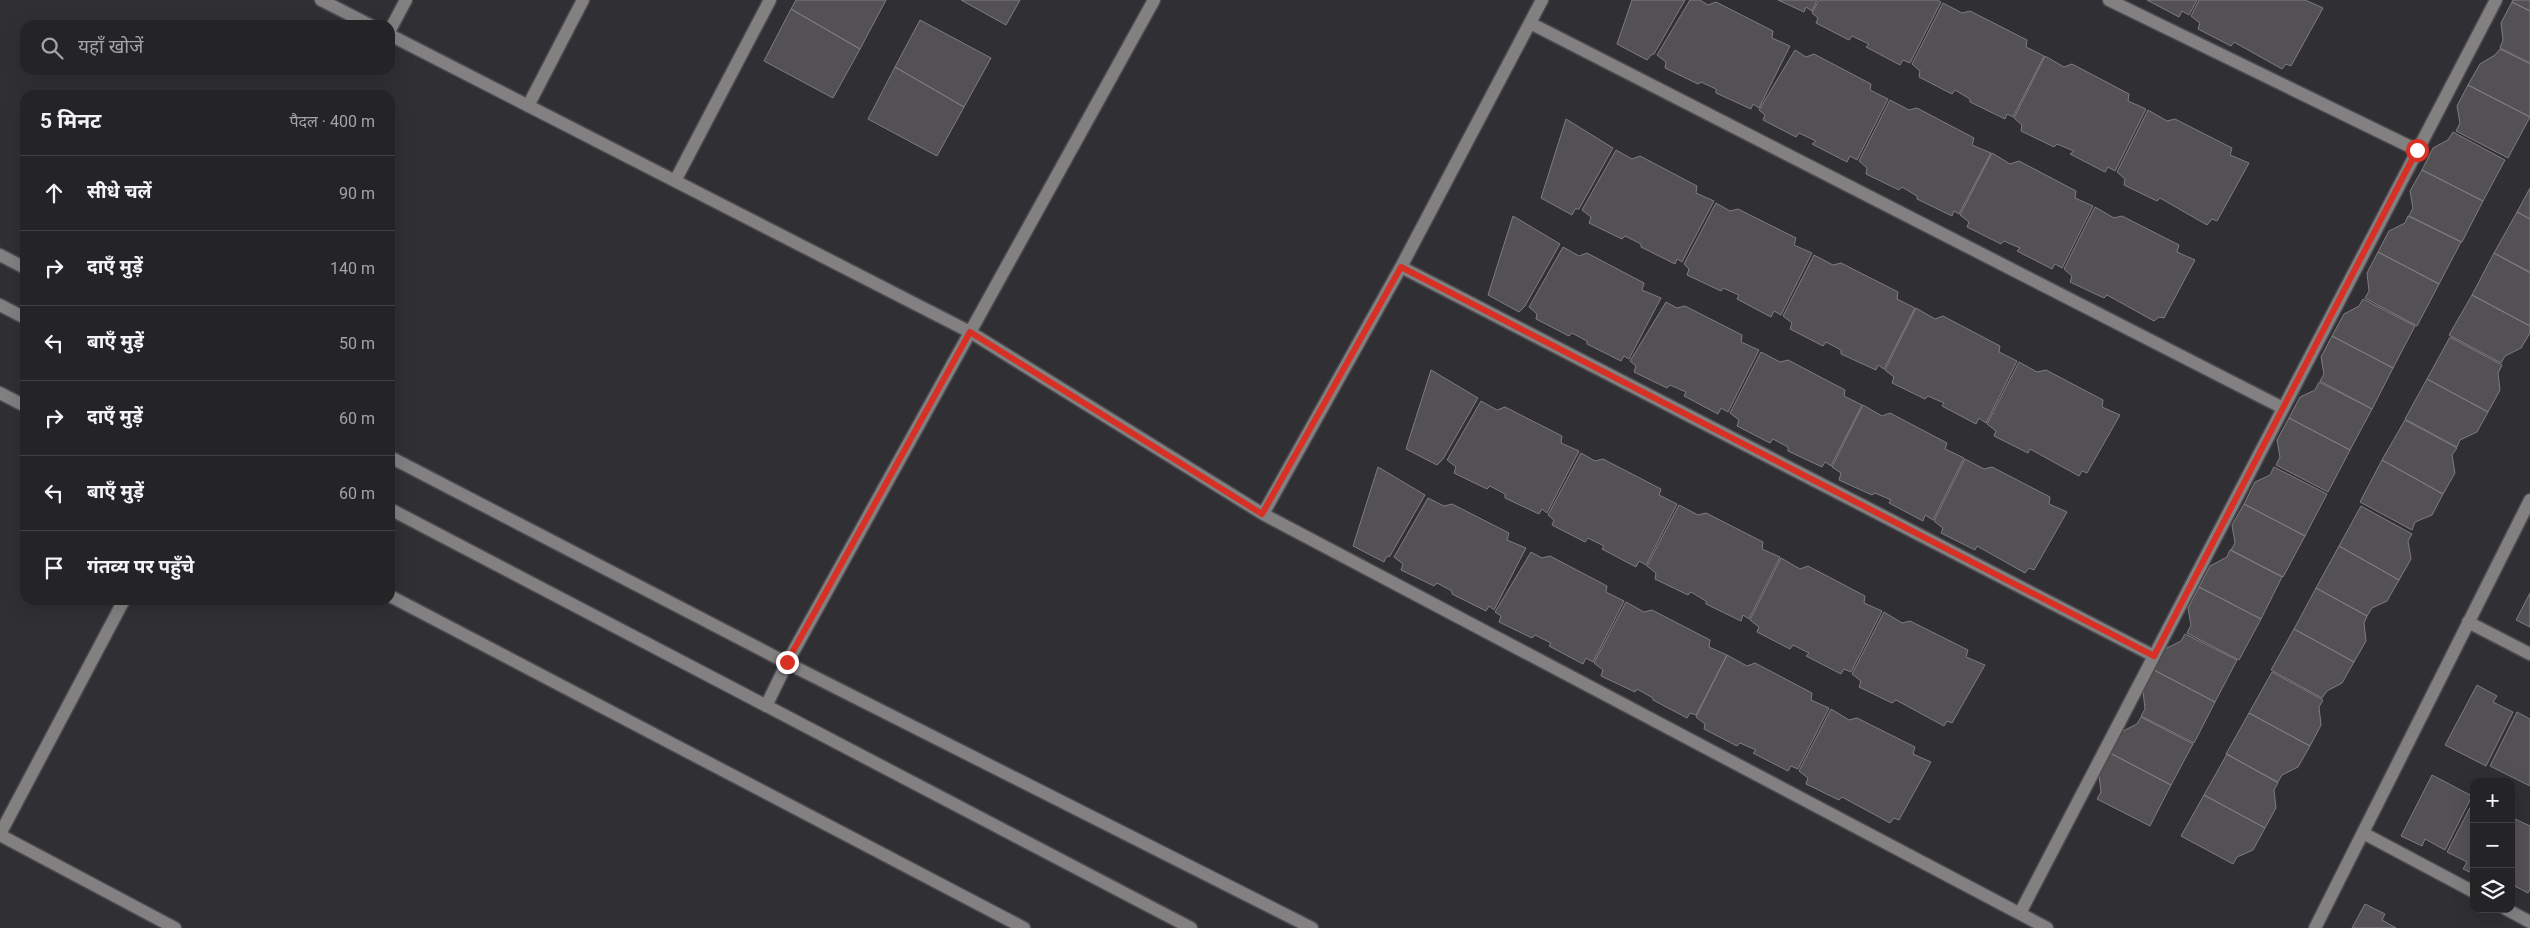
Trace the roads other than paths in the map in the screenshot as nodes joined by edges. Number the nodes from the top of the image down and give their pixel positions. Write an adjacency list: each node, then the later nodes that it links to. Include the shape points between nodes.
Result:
1 (321, 0): 9 (street)
2 (406, 0): 10 (street)
3 (583, 0): 13 (street)
4 (770, 0): 15 (street)
5 (1154, 0): 21 (street)
6 (1542, 0): 11 (street)
7 (2109, 0): 14 (street)
8 (2496, 0): 14 (street)
9 (360, 20)
10 (395, 21)
11 (1530, 23): 18 (street); 24 (street)
12 (395, 38): 13 (street)
13 (528, 106): 15 (street)
14 (2417, 150): 24 (street)
15 (675, 180): 21 (street)
16 (0, 255): 17 (street)
17 (20, 265)
18 (1401, 267): 28 (street); 33 (street)
19 (0, 305): 20 (street)
20 (20, 315)
21 (970, 332): 28 (street); 34 (street)
22 (0, 393): 23 (street)
23 (20, 403)
24 (2283, 408): 33 (street)
25 (395, 460): 34 (street)
26 (2530, 500): 31 (street)
27 (395, 513): 35 (street)
28 (1262, 514): 40 (street)
29 (395, 599): 43 (street)
30 (121, 605): 37 (street)
31 (2468, 622): 32 (street); 36 (street)
32 (2530, 654)
33 (2154, 656): 40 (street)
34 (787, 662): 35 (street); 45 (street)
35 (766, 706): 44 (street)
36 (2363, 833): 38 (street); 47 (street)
37 (0, 834): 42 (street)
38 (2470, 890)
39 (2513, 913): 41 (street)
40 (2020, 914): 46 (street)
41 (2530, 922)
42 (175, 928)
43 (1024, 928)
44 (1191, 928)
45 (1312, 928)
46 (2047, 928)
47 (2315, 928)

